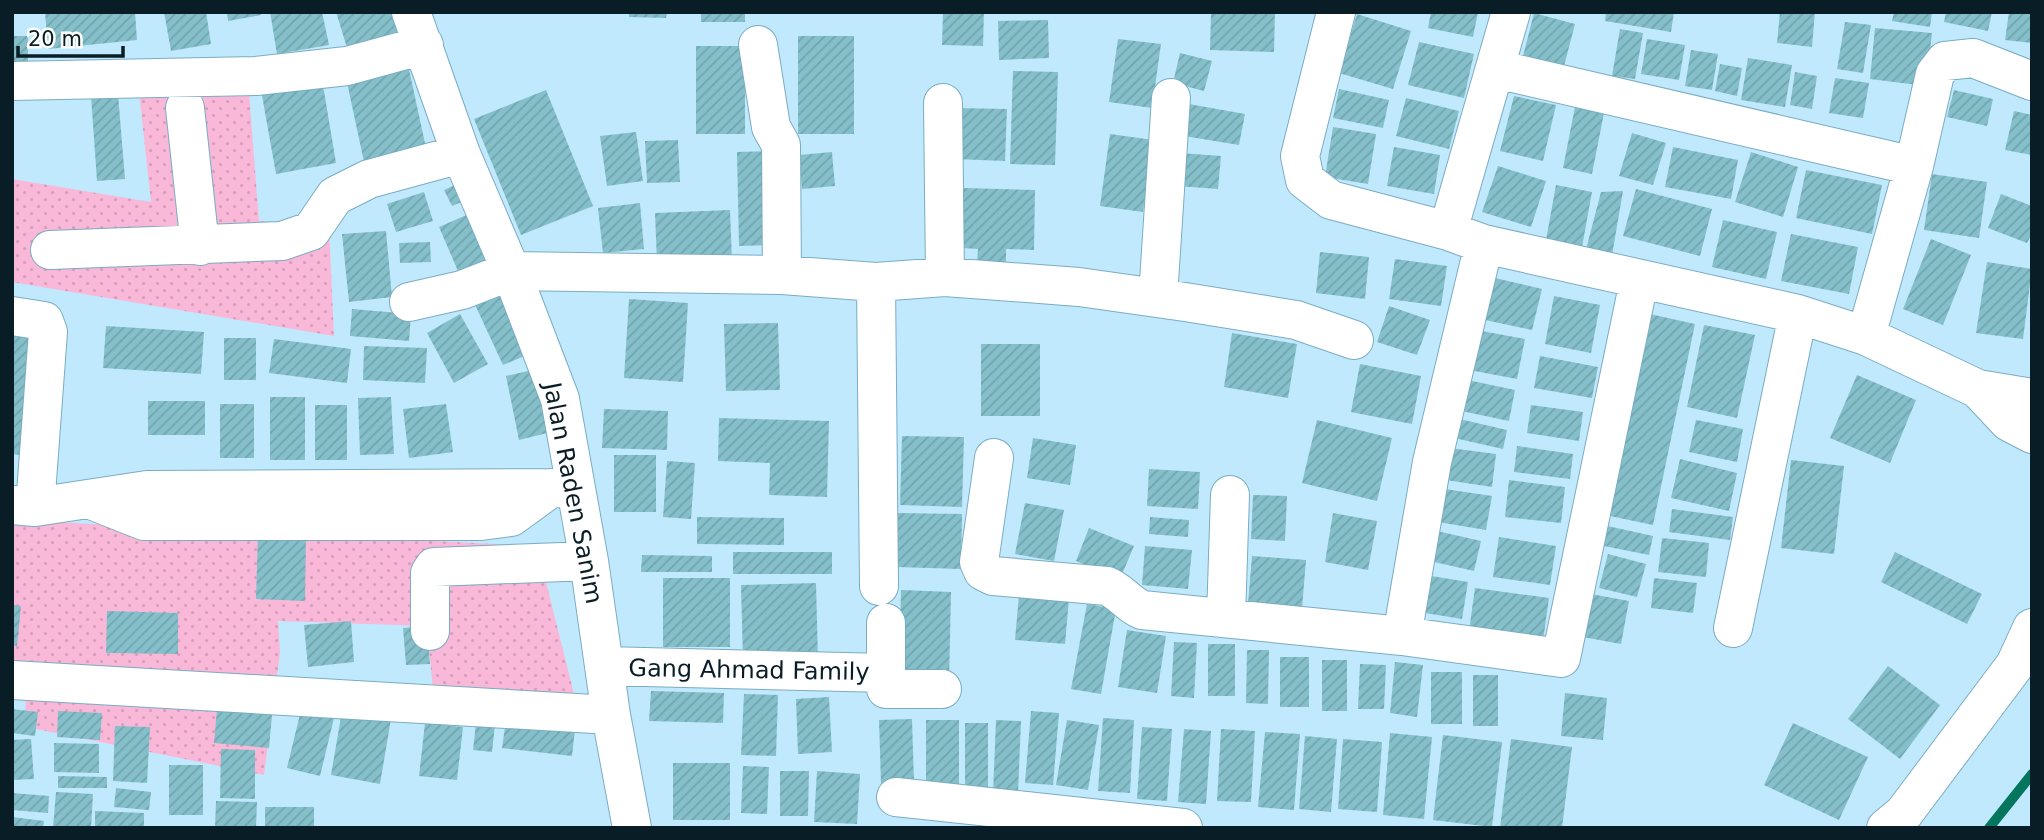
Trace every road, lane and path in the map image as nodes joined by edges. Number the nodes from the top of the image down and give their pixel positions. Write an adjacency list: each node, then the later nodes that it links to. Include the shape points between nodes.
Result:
1 (1336, 12): 13 (street, via 1300,156 1305,180 1331,200)
2 (1511, 12): 5 (street)
3 (418, 29): 6 (street, via 347,66 256,76); 11 (street, Jalan Raden Sanim)
4 (758, 45): 18 (street, via 771,127 781,145)
5 (1496, 69): 12 (street); 13 (street)
6 (12, 81)
7 (2032, 81): 12 (street, via 1973,58 1945,61 1935,74)
8 (1171, 98): 22 (street)
9 (943, 103): 19 (street)
10 (185, 108): 15 (street)
11 (461, 154): 15 (street, via 369,179 335,196 310,231 282,241); 17 (street, Jalan Raden Sanim)
12 (1914, 166): 26 (street)
13 (1448, 231): 14 (street)
14 (1484, 244): 20 (street); 42 (street, via 1432,462)
15 (200, 246): 16 (street)
16 (50, 250)
17 (511, 271): 18 (street); 23 (street, via 462,290); 32 (street, Jalan Raden Sanim, via 559,399)
18 (782, 275): 21 (street)
19 (945, 277): 21 (street); 22 (street)
20 (1639, 281): 24 (street); 42 (street, via 1561,658)
21 (876, 282): 36 (street)
22 (1158, 298): 27 (street, via 1296,320)
23 (409, 302)
24 (1798, 314): 26 (street); 39 (street)
25 (12, 316): 34 (street, via 44,321 48,332)
26 (1866, 336): 28 (street)
27 (1354, 340)
28 (1978, 389): 29 (street); 30 (street, via 2010,422)
29 (2032, 398)
30 (2032, 434)
31 (994, 458): 37 (street, via 979,562 983,571 993,576 1107,586 1142,610)
32 (564, 488): 34 (street, via 147,489); 35 (street, Jalan Raden Sanim)
33 (1230, 495): 37 (street)
34 (24, 506)
35 (589, 561): 41 (street, via 434,567 430,573); 43 (street, Jalan Raden Sanim)
36 (879, 586)
37 (1226, 618): 42 (street)
38 (886, 623): 44 (street, Gang Ahmad Family)
39 (1733, 628)
40 (2032, 628): 51 (street, via 2015,665 1904,813)
41 (429, 631)
42 (1402, 636)
43 (604, 666): 44 (street, Gang Ahmad Family); 47 (street, Jalan Raden Sanim)
44 (886, 673): 46 (street, via 886,689)
45 (12, 680): 47 (street)
46 (942, 689)
47 (611, 715): 49 (street, Jalan Raden Sanim)
48 (896, 797): 50 (street)
49 (632, 828)
50 (1182, 828)
51 (1886, 828)

